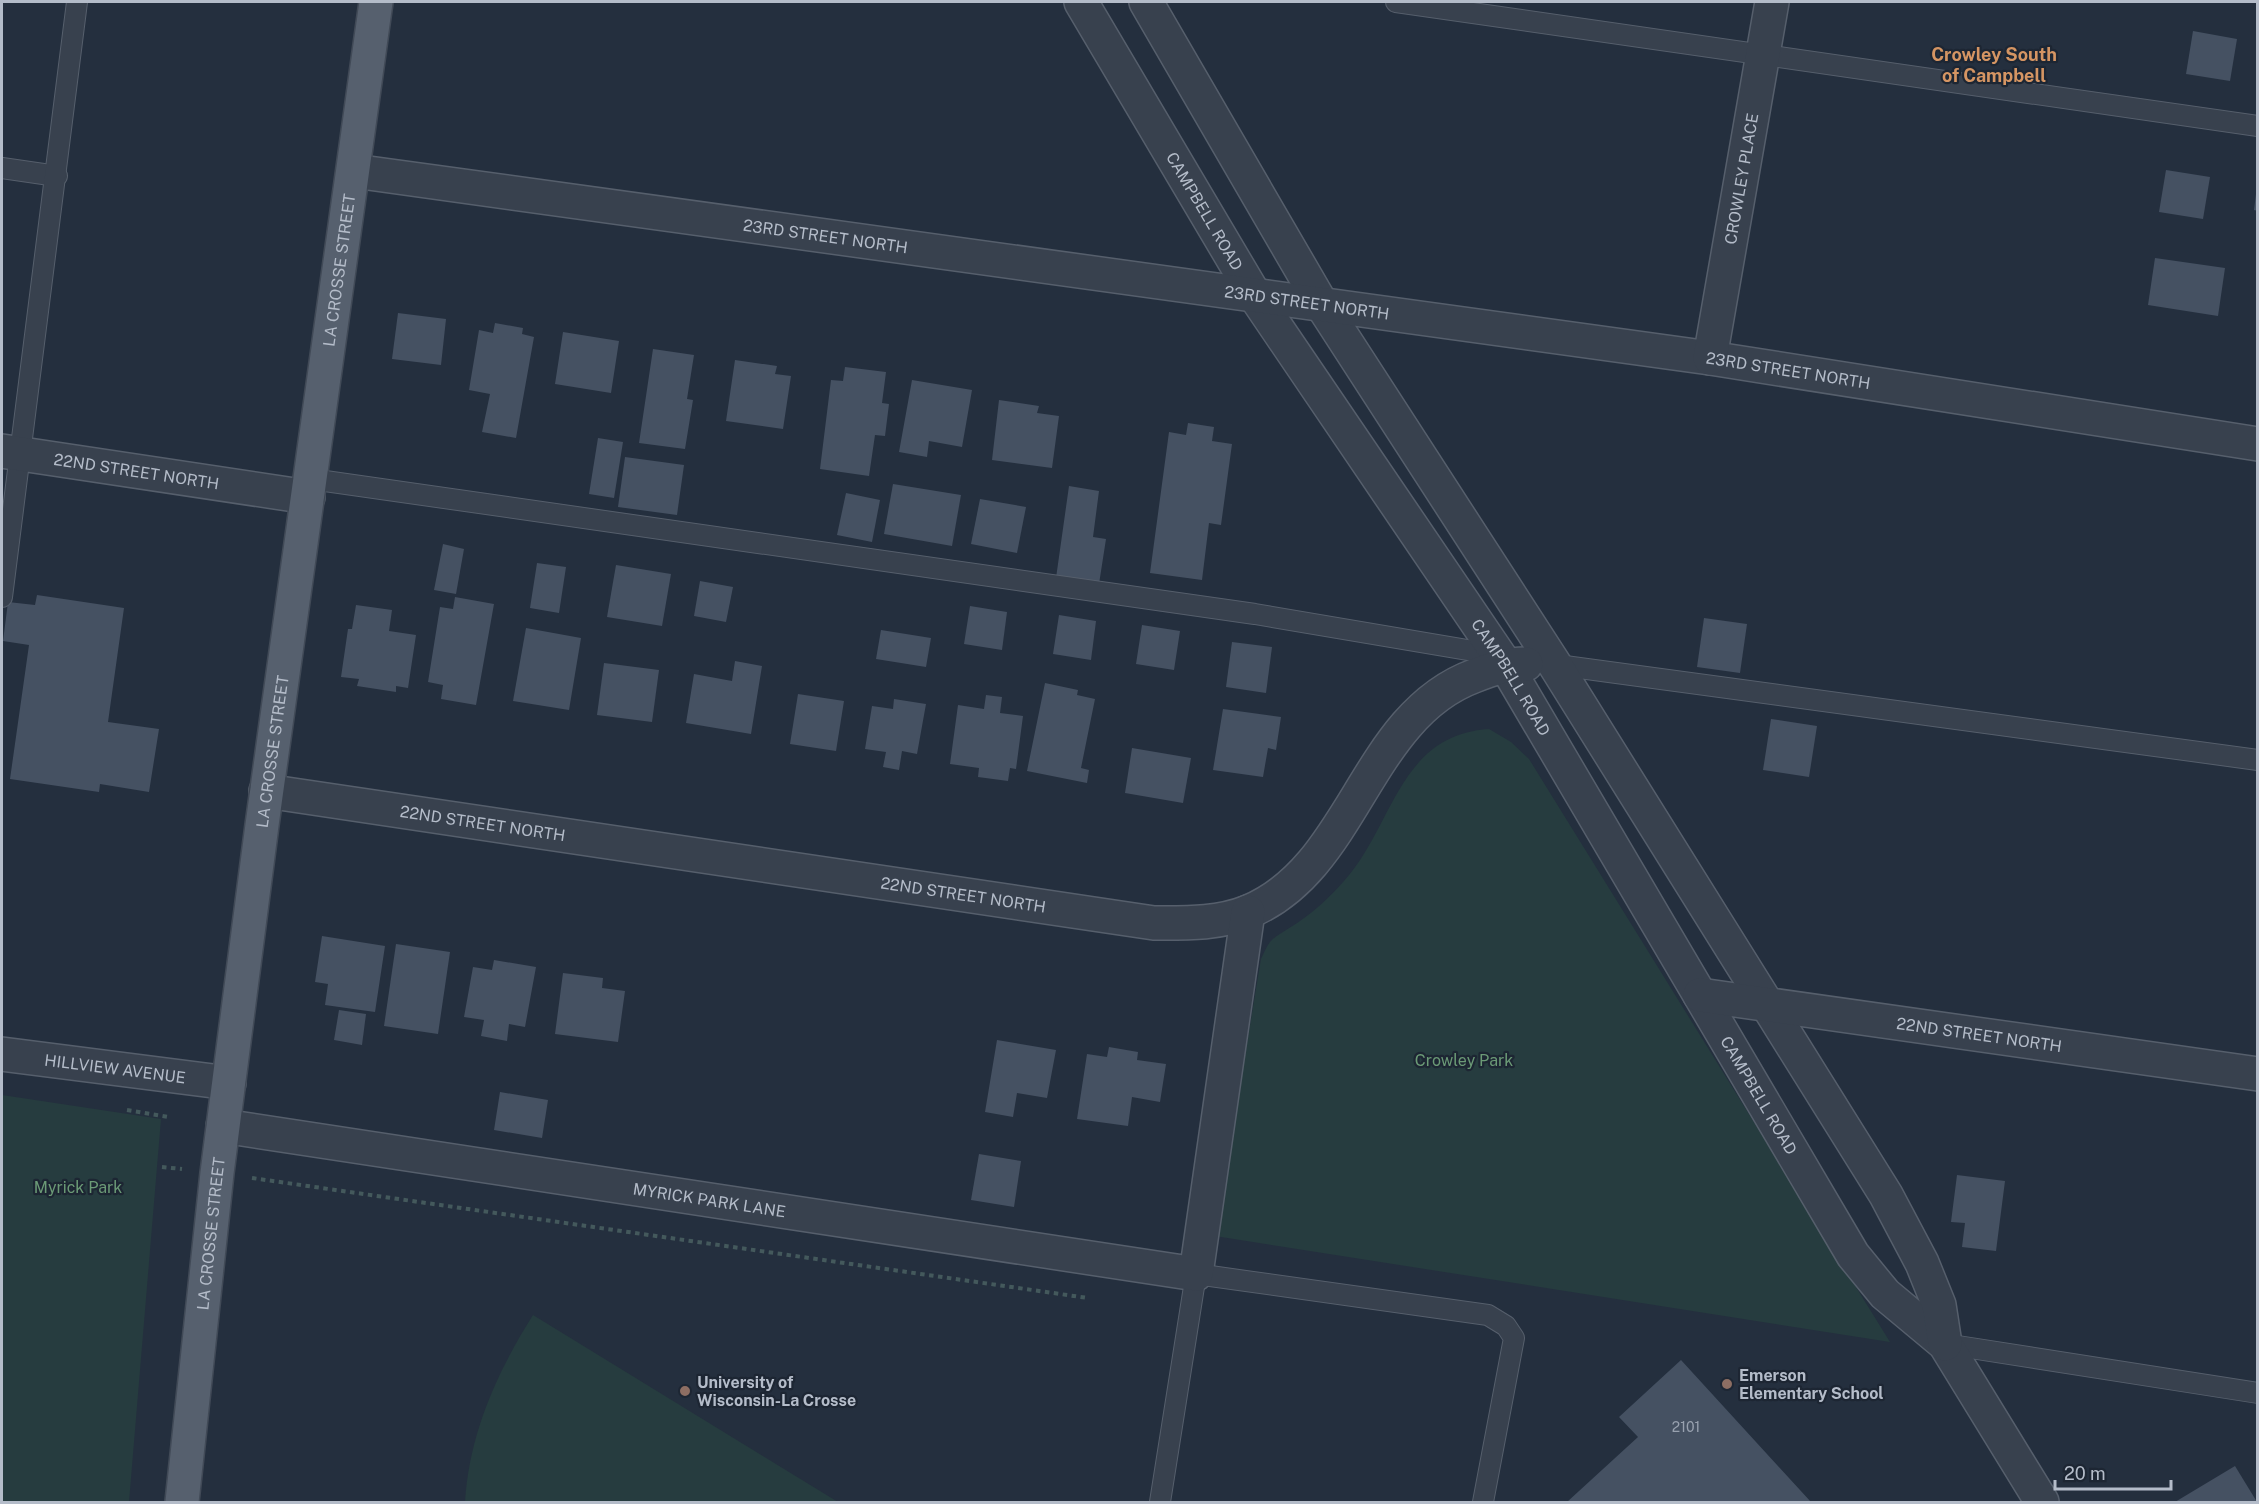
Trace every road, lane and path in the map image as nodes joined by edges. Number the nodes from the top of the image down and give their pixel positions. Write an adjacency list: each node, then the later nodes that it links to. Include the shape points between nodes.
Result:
1 (77, 2): 11 (lane)
2 (376, 2): 10 (main road, LA CROSSE STREET)
3 (1081, 2): 12 (street, CAMPBELL ROAD)
4 (1146, 2): 13 (street, CAMPBELL ROAD)
5 (1396, 2): 7 (lane)
6 (1772, 2): 7 (street, CROWLEY PLACE)
7 (1763, 54): 8 (lane); 14 (street, CROWLEY PLACE)
8 (2258, 126)
9 (2, 168): 11 (lane)
10 (354, 171): 12 (street, 23RD STREET NORTH); 17 (main road, LA CROSSE STREET)
11 (57, 177): 16 (lane)
12 (1255, 296): 13 (street, 23RD STREET NORTH); 19 (street, CAMPBELL ROAD)
13 (1322, 305): 14 (street, 23RD STREET NORTH); 20 (street, CAMPBELL ROAD)
14 (1710, 358): 15 (street, 23RD STREET NORTH)
15 (2258, 444)
16 (11, 452): 17 (street, 22ND STREET NORTH); 18 (lane)
17 (309, 488): 19 (lane, via 1255,614); 22 (main road, LA CROSSE STREET)
18 (2, 597)
19 (1502, 660): 20 (street, 22ND STREET NORTH); 23 (street, 22ND STREET NORTH, via 1451,684 1429,701 1381,758 1313,863 1280,893); 24 (street, CAMPBELL ROAD)
20 (1555, 665): 21 (lane); 25 (street, CAMPBELL ROAD)
21 (2258, 760)
22 (266, 791): 23 (street, 22ND STREET NORTH, via 1154,923 1204,923); 28 (main road, LA CROSSE STREET)
23 (1248, 912): 32 (street)
24 (1700, 995): 25 (street, 22ND STREET NORTH); 34 (street, CAMPBELL ROAD, via 1853,1255 1885,1294)
25 (1765, 1005): 27 (street, 22ND STREET NORTH); 34 (street, CAMPBELL ROAD, via 1886,1196 1922,1263 1939,1305)
26 (2, 1054): 28 (street, HILLVIEW AVENUE)
27 (2258, 1074)
28 (229, 1083): 29 (main road, LA CROSSE STREET)
29 (223, 1126): 31 (main road, LA CROSSE STREET); 32 (street, MYRICK PARK LANE)
30 (162, 1167): 31 (path)
31 (217, 1173): 33 (path); 36 (main road, LA CROSSE STREET)
32 (1196, 1275): 37 (lane); 38 (lane, via 1488,1315 1506,1326 1514,1338)
33 (1095, 1299)
34 (1945, 1344): 35 (lane); 39 (street, CAMPBELL ROAD)
35 (2258, 1393)
36 (182, 1503)
37 (1160, 1503)
38 (1483, 1503)
39 (2042, 1503)

